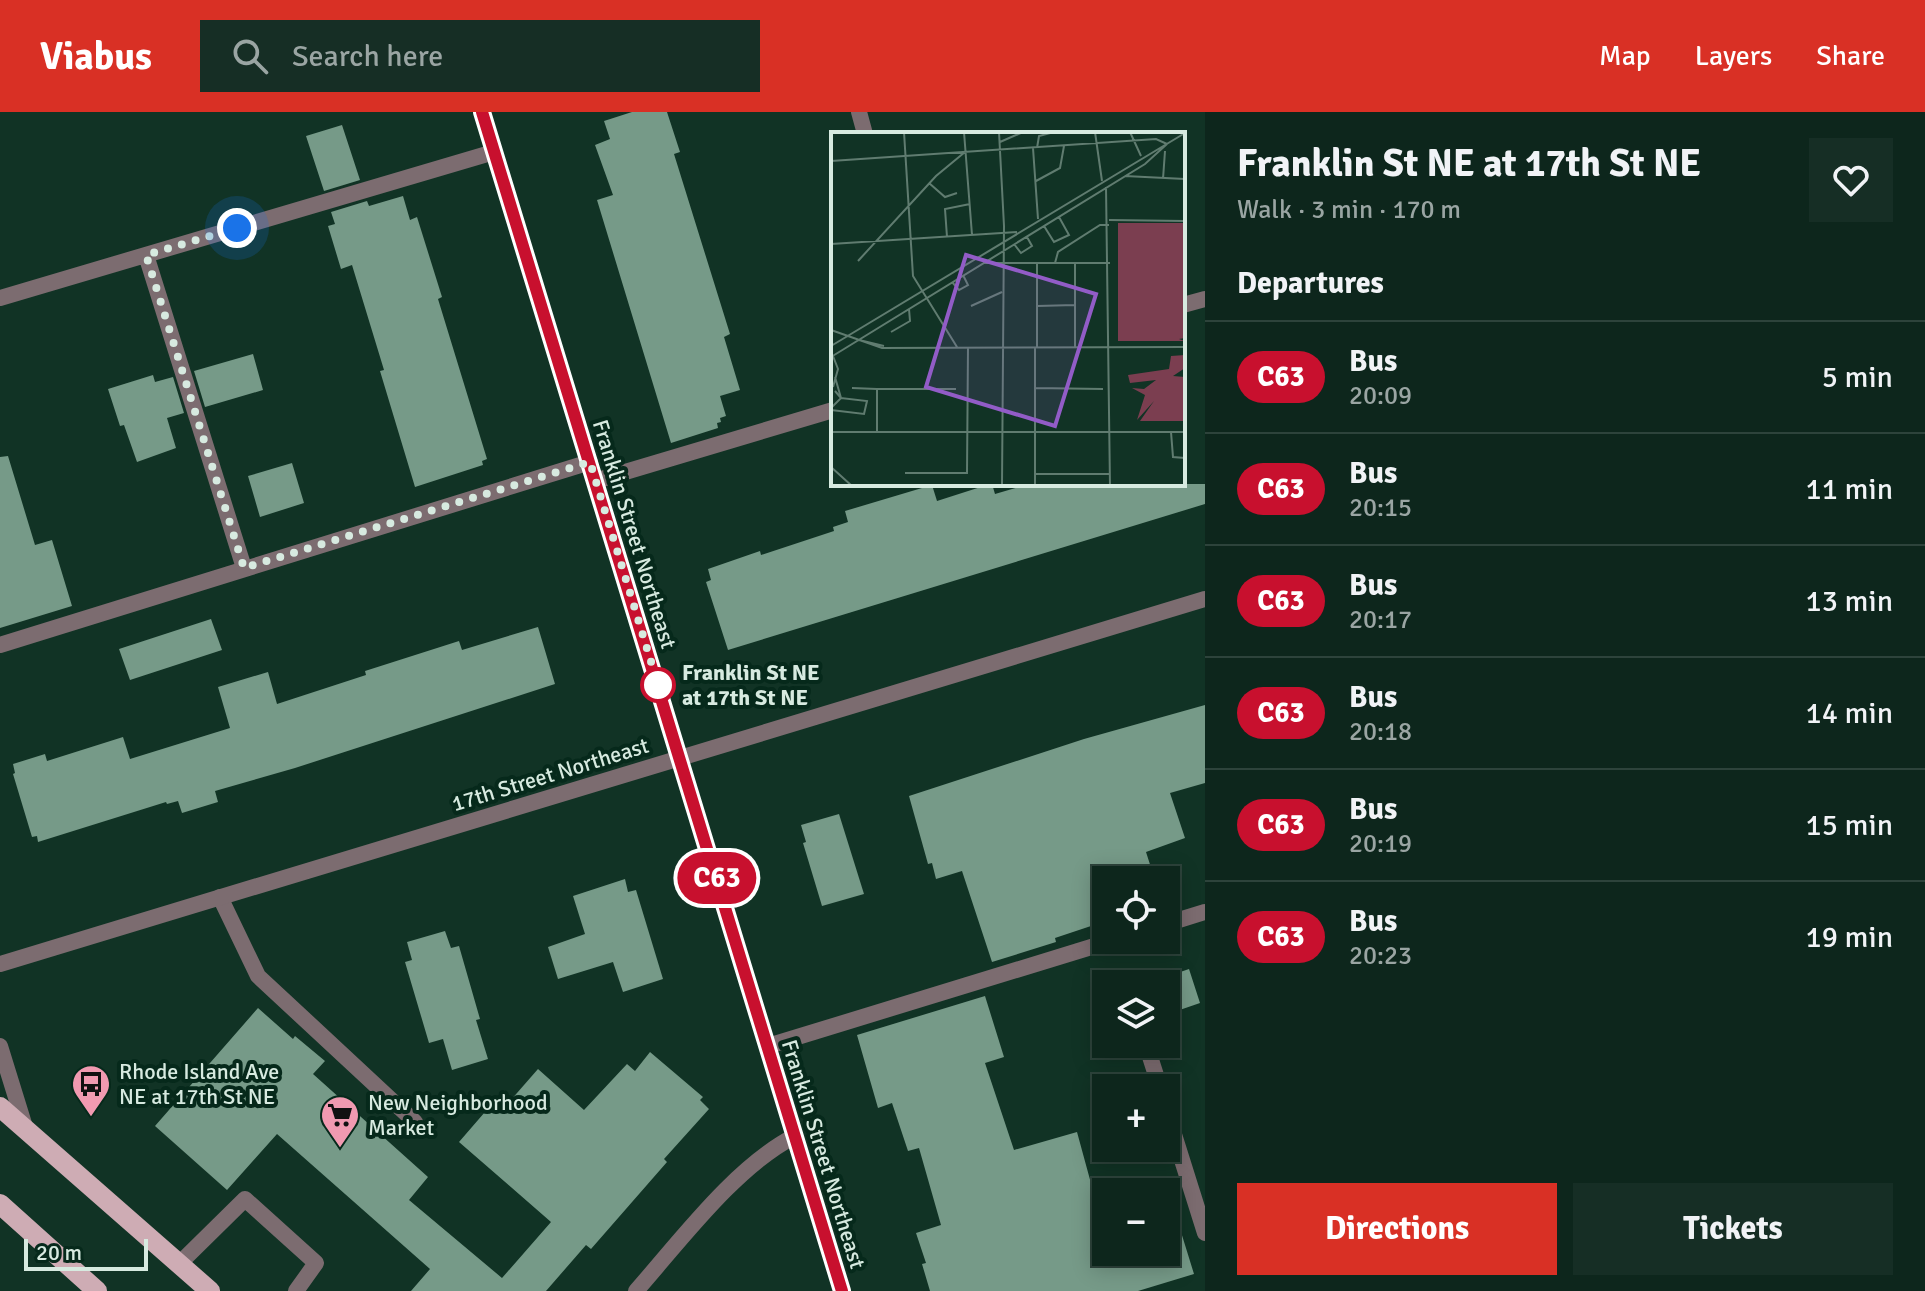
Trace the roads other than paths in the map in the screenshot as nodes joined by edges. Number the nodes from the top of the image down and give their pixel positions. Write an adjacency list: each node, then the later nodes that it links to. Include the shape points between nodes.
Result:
1 (482, 112): 4 (street, Franklin Street Northeast)
2 (859, 112): 3 (street)
3 (864, 132)
4 (494, 152): 5 (street); 10 (street, Franklin Street Northeast)
5 (146, 255): 6 (street); 12 (street)
6 (0, 298)
7 (1205, 299): 8 (street)
8 (1185, 304)
9 (831, 411): 11 (street)
10 (590, 462): 11 (street, Franklin Street Northeast); 12 (street)
11 (595, 481): 15 (street, Franklin Street Northeast)
12 (244, 568): 14 (street)
13 (1205, 599): 15 (street, 17th Street Northeast)
14 (0, 645)
15 (680, 758): 16 (street, 17th Street Northeast); 22 (street, Franklin Street Northeast)
16 (220, 897): 20 (street, 17th Street Northeast); 24 (street, via 258,976)
17 (1205, 912): 18 (street)
18 (1180, 920)
19 (1092, 947): 22 (street)
20 (0, 964)
21 (0, 1046): 25 (street)
22 (768, 1046): 26 (street, Franklin Street Northeast)
23 (0, 1107): 25 (main road)
24 (415, 1122)
25 (26, 1130): 30 (main road)
26 (795, 1136): 34 (street, via 744,1171); 35 (street, Franklin Street Northeast)
27 (1180, 1154): 29 (street)
28 (0, 1204): 31 (main road)
29 (1205, 1233)
30 (179, 1264): 32 (main road); 33 (street, via 245,1199 316,1263)
31 (97, 1291)
32 (210, 1291)
33 (296, 1291)
34 (636, 1291)
35 (842, 1291)

